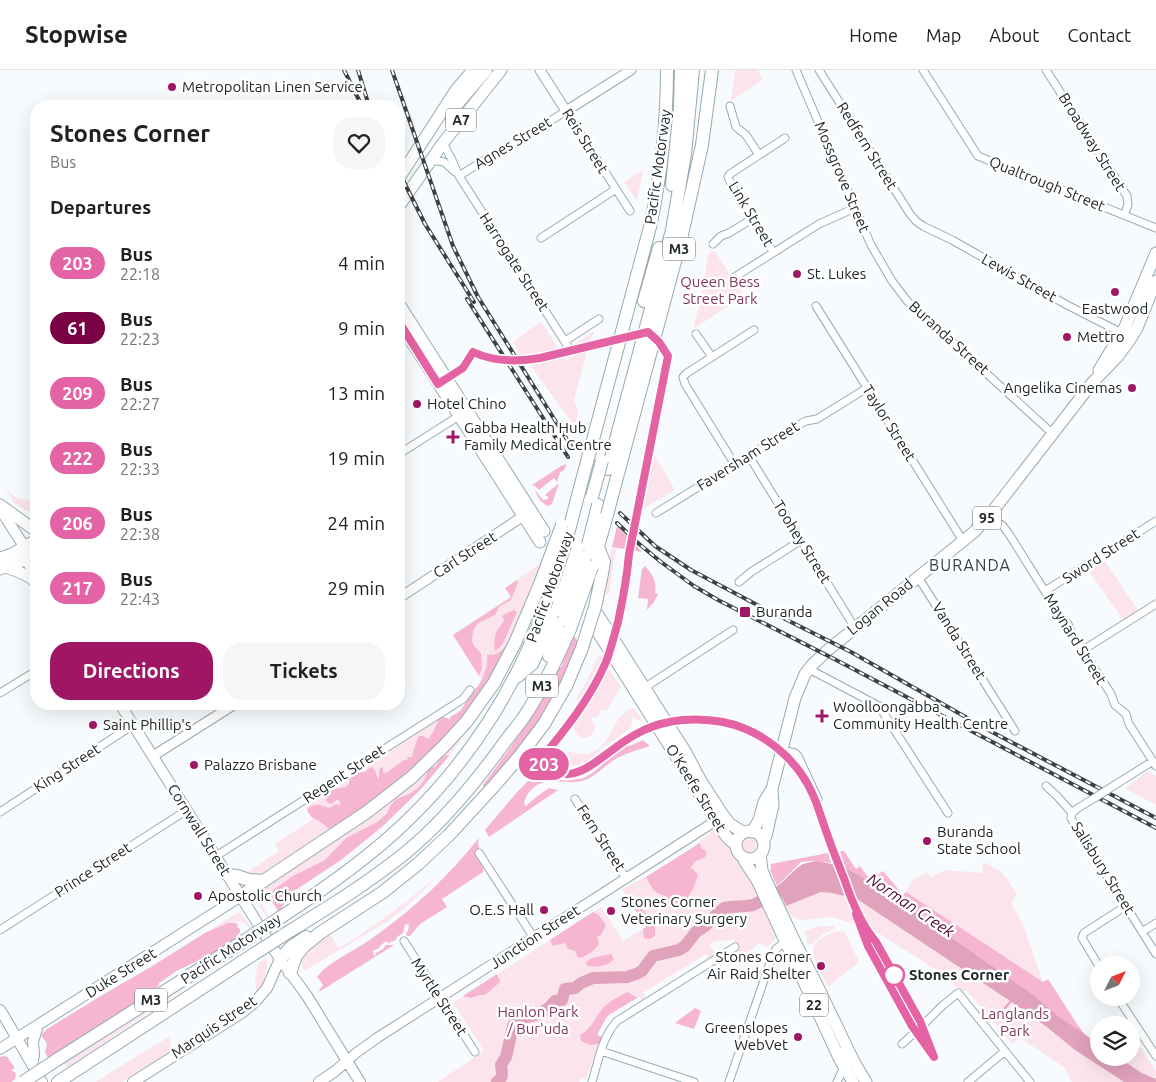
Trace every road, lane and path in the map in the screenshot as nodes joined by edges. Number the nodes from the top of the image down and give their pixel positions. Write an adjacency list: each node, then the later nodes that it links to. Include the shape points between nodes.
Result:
1 (473, 70): 15 (main road)
2 (486, 70): 15 (highway, via 456,105)
3 (501, 70): 18 (main road, A7)
4 (540, 70): 16 (street, Reis Street)
5 (631, 70): 16 (street)
6 (667, 70): 63 (highway, Pacific Motorway / M3, bridge, via 663,153 655,204 575,508)
7 (681, 70): 53 (highway, via 675,164 665,220)
8 (693, 70): 53 (highway, via 686,154 672,230)
9 (712, 70): 56 (highway, Pacific Motorway / M3, bridge, via 702,145 681,240 616,481)
10 (796, 70): 25 (street, Mossgrove Street)
11 (819, 70): 29 (street, Redfern Street)
12 (923, 70): 27 (street, Qualtrough Street, via 978,156)
13 (1046, 70): 27 (street, Broadway Street, via 1127,196)
14 (730, 106): 19 (street, via 736,127 746,135)
15 (443, 110): 21 (main road, A7)
16 (566, 111): 22 (street, Agnes Street); 23 (street, Reis Street)
17 (785, 138): 19 (street)
18 (443, 143): 20 (main road, A7); 22 (street, Harrogate Street)
19 (759, 155): 28 (street, Link Street, via 728,176)
20 (431, 160): 22 (street, Harrogate Street, via 446,163); 24 (main road, A7)
21 (405, 169)
22 (459, 176): 41 (street, Harrogate Street, via 567,344)
23 (616, 189): 26 (street, Reis Street); 31 (street)
24 (405, 197)
25 (855, 208): 33 (street, via 821,222); 37 (street, Mossgrove Street)
26 (630, 211)
27 (1124, 216): 30 (street, Qualtrough Street)
28 (752, 219): 32 (street); 33 (street, Link Street)
29 (916, 221): 44 (street, Lewis Street)
30 (1156, 228)
31 (541, 238)
32 (713, 244)
33 (773, 252): 36 (street)
34 (1156, 252): 35 (main road, Logan Road / 95)
35 (1152, 273): 44 (main road, Logan Road / 95)
36 (733, 278)
37 (892, 281): 50 (street, Buranda Street, via 908,302)
38 (1156, 281): 47 (main road, Logan Road / 95, via 1134,335)
39 (816, 306): 48 (street, Taylor Street)
40 (405, 314): 49 (main road)
41 (600, 318)
42 (754, 330): 46 (street)
43 (405, 331): 49 (main road)
44 (1122, 333): 47 (main road, Logan Road / 95)
45 (696, 334): 46 (street)
46 (712, 357): 54 (street, via 683,377)
47 (1092, 383): 50 (main road, Logan Road / 95)
48 (867, 388): 52 (street, Faversham Street); 66 (street, Taylor Street)
49 (463, 414): 51 (street); 59 (main road)
50 (1053, 434): 60 (main road, Logan Road / 95)
51 (405, 450)
52 (748, 456): 54 (street, Faversham Street); 65 (street, Toohey Street)
53 (605, 465): 56 (highway, bridge)
54 (735, 465): 58 (street, Faversham Street)
55 (0, 505): 62 (main road)
56 (599, 506): 70 (highway, Pacific Motorway / M3); 72 (highway)
57 (0, 509): 69 (main road)
58 (656, 513)
59 (528, 514): 64 (main road); 67 (main road); 79 (street, Carl Street)
60 (989, 516): 66 (main road, Logan Road / 95); 78 (street, Maynard Street, via 1006,530)
61 (1156, 521): 78 (street, Sword Street)
62 (30, 527)
63 (565, 529): 89 (highway, Pacific Motorway / M3, bridge, via 549,597); 119 (highway, bridge, via 501,671 472,715 412,777 367,812)
64 (544, 531)
65 (800, 541): 77 (street); 84 (street, Toohey Street)
66 (963, 541): 76 (main road, Logan Road / 95)
67 (540, 542)
68 (30, 543): 69 (main road)
69 (24, 546): 71 (main road); 74 (main road)
70 (598, 546): 72 (highway, Pacific Motorway / M3); 125 (highway, bridge, via 604,562 595,606 566,686 544,724 464,819 418,864 367,903)
71 (30, 553)
72 (585, 557): 82 (highway, Pacific Motorway / M3, bridge); 82 (highway, bridge)
73 (30, 558): 74 (main road)
74 (2, 565): 75 (main road)
75 (30, 577)
76 (918, 577): 84 (main road, Logan Road / 95); 96 (street, Vanda Street)
77 (739, 582)
78 (1045, 591): 86 (street, Maynard Street)
79 (405, 594)
80 (1156, 604): 86 (street)
81 (598, 615): 91 (main road, O'Keefe Street / 22)
82 (564, 620): 89 (highway, via 532,664); 151 (highway, Pacific Motorway / M3, bridge, via 554,665 522,720 475,782 423,838 373,877)
83 (595, 628): 91 (main road, O'Keefe Street / 22)
84 (855, 628): 87 (main road, Logan Road / 95)
85 (733, 630): 91 (street)
86 (1082, 650): 99 (street, Maynard Street, via 1115,705 1126,714)
87 (809, 669): 97 (main road, Logan Road / 95, via 794,698); 106 (street, via 879,706)
88 (30, 674): 92 (street)
89 (513, 681): 152 (highway, Pacific Motorway / M3, bridge, via 477,739 442,784 390,836 322,890)
90 (470, 690): 114 (street, Regent Street, via 463,699)
91 (641, 690): 108 (main road, O'Keefe Street / 22)
92 (0, 694)
93 (124, 710): 95 (main road, Cornwall Street)
94 (225, 710): 98 (street)
95 (134, 725): 98 (main road, Cornwall Street); 105 (street, King Street)
96 (1015, 731)
97 (782, 750): 101 (main road, Logan Road / 95); 103 (street, via 798,756)
98 (153, 756): 104 (main road, Cornwall Street)
99 (1154, 763): 107 (street, bridge)
100 (1046, 786): 107 (street, Salisbury Street)
101 (772, 789): 109 (main road, Logan Road / 95, via 759,820); 110 (main road, Logan Road / 95, via 773,804)
102 (576, 799): 118 (street, Fern Street)
103 (818, 800)
104 (187, 810): 114 (main road, Cornwall Street); 123 (street, Prince Street)
105 (0, 812)
106 (948, 813)
107 (1072, 814): 121 (street, Salisbury Street, via 1071,818)
108 (720, 818): 109 (main road, O'Keefe Street / 22); 111 (main road, O'Keefe Street / 22, via 730,840); 118 (street, Junction Street)
109 (748, 832): 110 (main road, 22, via 759,835); 111 (main road, 95, via 738,838)
110 (763, 841): 113 (main road, 22)
111 (736, 845): 115 (main road, 22)
112 (479, 853): 126 (street)
113 (760, 854): 115 (main road, via 754,858); 117 (main road, 22)
114 (216, 856): 116 (main road, Cornwall Street)
115 (743, 857): 117 (main road, 22)
116 (228, 875): 119 (highway); 120 (main road, Cornwall Street)
117 (760, 876): 127 (main road, 22)
118 (626, 878): 126 (street, Junction Street)
119 (264, 881): 120 (highway)
120 (242, 896): 132 (main road, Cornwall Street); 138 (main road, Duke Street)
121 (1126, 906): 124 (street, Salisbury Street); 131 (street, via 1084,933 1082,938)
122 (1156, 923): 124 (street)
123 (0, 930)
124 (1142, 932): 130 (street, Salisbury Street)
125 (320, 933): 132 (highway, via 296,943); 133 (highway, via 297,954)
126 (534, 938): 134 (street, Junction Street)
127 (789, 939): 141 (main road, 22); 150 (main road, 22); 159 (street, via 774,951 771,958)
128 (404, 941): 134 (street, Myrtle Street)
129 (734, 947): 144 (street, via 621,1018 609,1031)
130 (1156, 954)
131 (1093, 956)
132 (280, 959): 133 (main road, Cornwall Street); 154 (main road, Marquis Street, via 269,985 255,1002)
133 (290, 973): 148 (main road, Cornwall Street)
134 (440, 998): 146 (street, Myrtle Street); 148 (street, Junction Street)
135 (1123, 1006): 147 (street)
136 (0, 1010): 140 (main road)
137 (925, 1023): 145 (street, via 958,993)
138 (38, 1025): 140 (main road, Duke Street); 149 (main road)
139 (912, 1035): 142 (street)
140 (17, 1038): 143 (main road, Duke Street); 149 (main road)
141 (845, 1044): 150 (street); 162 (main road, 22)
142 (902, 1044)
143 (0, 1049)
144 (602, 1051): 157 (street); 158 (street)
145 (1005, 1051): 163 (street); 164 (street)
146 (475, 1052)
147 (1156, 1056)
148 (347, 1061): 155 (main road); 156 (main road, Cornwall Street)
149 (32, 1065): 153 (main road)
150 (844, 1068): 160 (street); 161 (main road, 22)
151 (63, 1079)
152 (23, 1082)
153 (42, 1082)
154 (133, 1082)
155 (318, 1082)
156 (360, 1082)
157 (592, 1082)
158 (694, 1082)
159 (729, 1082)
160 (837, 1082)
161 (853, 1082)
162 (866, 1082)
163 (968, 1082)
164 (1030, 1082)

